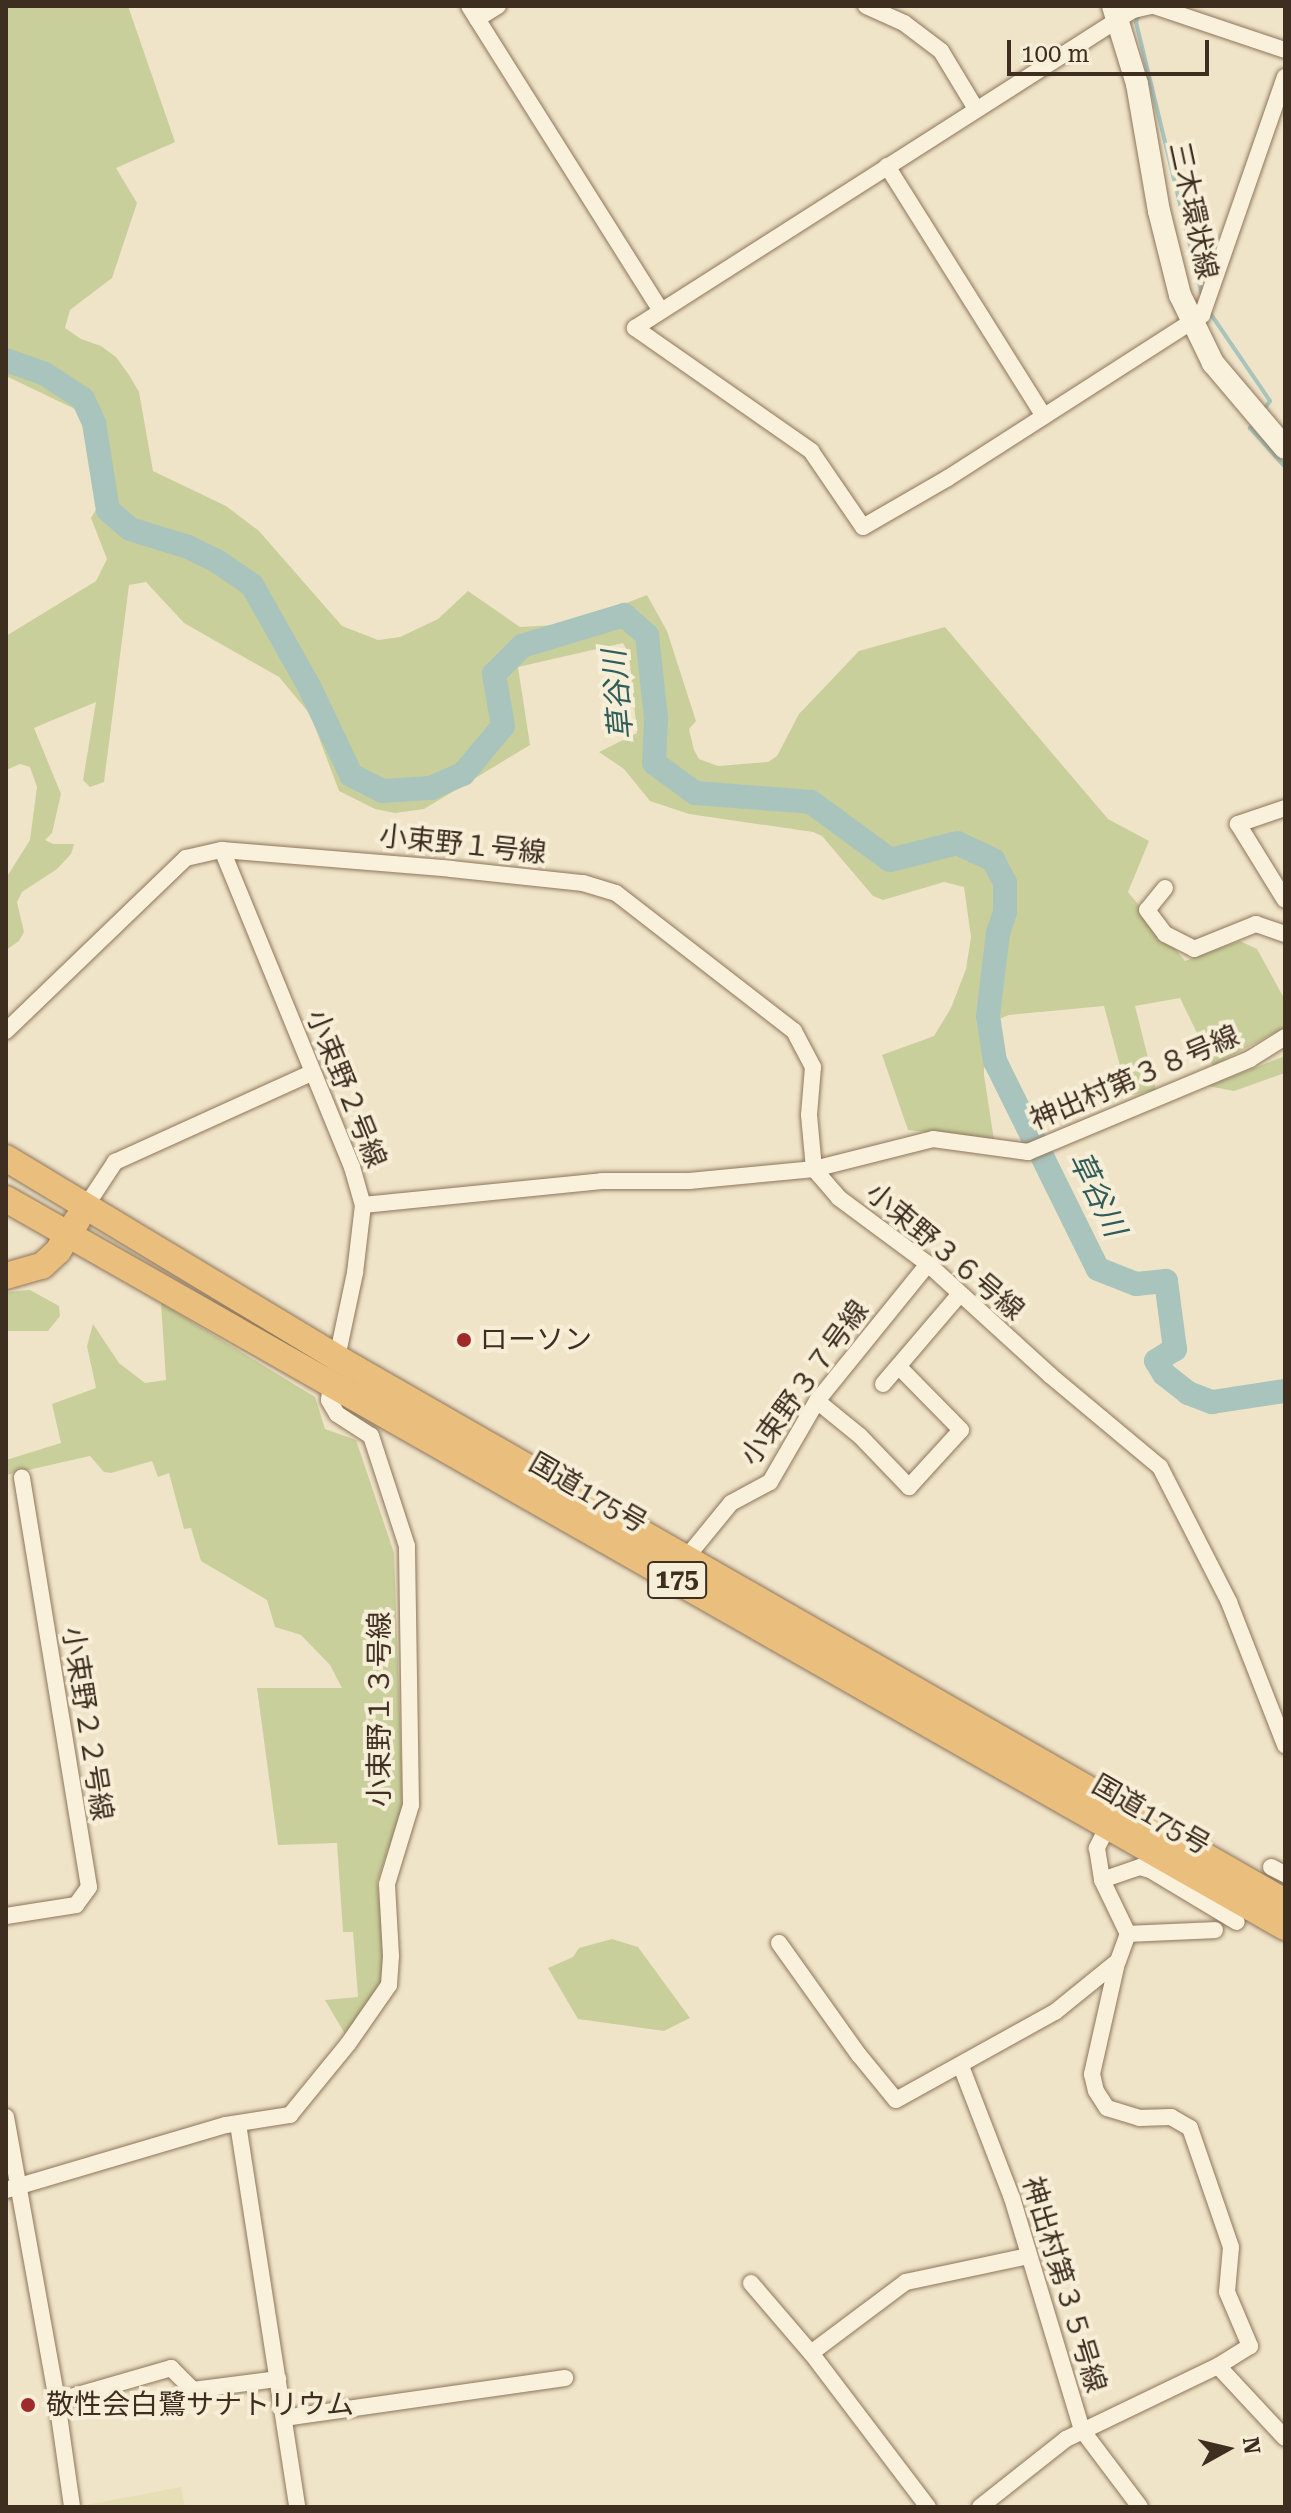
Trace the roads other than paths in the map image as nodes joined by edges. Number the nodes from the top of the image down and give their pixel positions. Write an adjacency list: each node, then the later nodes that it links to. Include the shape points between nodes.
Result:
1 (498, 6): 4 (street)
2 (866, 6): 8 (street, via 904,23 941,51)
3 (1152, 6): 5 (street); 6 (street)
4 (473, 12): 10 (street)
5 (1115, 13): 8 (street); 11 (main road, 三木環状線, via 1137,84 1169,258)
6 (1285, 50)
7 (1285, 77): 11 (street, via 1214,289)
8 (976, 109): 9 (street)
9 (887, 166): 10 (street); 12 (street)
10 (661, 311): 12 (street, via 635,328 811,451 863,527)
11 (1192, 324): 12 (street); 13 (main road, 三木環状線, via 1213,363)
12 (1044, 416)
13 (1285, 448)
14 (1285, 808): 17 (street, via 1238,824)
15 (222, 850): 19 (street, 小束野１号線, via 186,858); 21 (street, 小束野２号線); 23 (street, 小束野１号線, via 583,883 616,893 794,1031 813,1067 809,1115)
16 (1165, 888): 18 (street, via 1147,910 1165,934 1194,949 1256,924)
17 (1285, 900)
18 (1285, 934)
19 (6, 1031)
20 (1285, 1037): 23 (street, 神出村第３８号線, via 1250,1059 1028,1152 933,1139)
21 (311, 1073): 25 (street, 小束野２号線); 26 (street, via 115,1162)
22 (6, 1158): 26 (highway, 国道175号 / 175)
23 (814, 1169): 25 (street, via 689,1181 602,1181); 28 (street, 小束野３６号線, via 839,1198)
24 (6, 1199): 27 (highway, 国道175号 / 175)
25 (363, 1205): 31 (street, 小束野２号線)
26 (86, 1206): 27 (highway); 31 (highway, 国道175号 / 175)
27 (68, 1235): 29 (highway, via 42,1266); 35 (highway, 国道175号 / 175, via 331,1384)
28 (928, 1264): 30 (street, 小束野３６号線); 34 (street, 小束野３７号線)
29 (6, 1276)
30 (960, 1294): 32 (street); 38 (street, 小束野３６号線, via 1160,1467 1229,1602)
31 (337, 1358): 37 (highway, 国道175号 / 175)
32 (899, 1367): 33 (street); 34 (street, via 961,1430 909,1487)
33 (883, 1384)
34 (817, 1401): 37 (street, 小束野３７号線, via 770,1482 731,1503)
35 (373, 1422): 39 (highway, 国道175号 / 175); 51 (street, 小束野１３号線, via 371,1436 407,1546 411,1805 387,1884 389,1985 290,2115)
36 (22, 1477): 42 (street, 小束野２２号線, via 89,1887 76,1905)
37 (686, 1558): 39 (highway, 国道175号 / 175)
38 (1285, 1745)
39 (1112, 1817): 40 (street, via 1097,1848); 41 (highway, 国道175号 / 175); 44 (highway, 国道175号 / 175)
40 (1102, 1880): 43 (street, via 1140,1867 1150,1870); 46 (street)
41 (1285, 1902)
42 (6, 1916)
43 (1237, 1922)
44 (1285, 1927)
45 (1215, 1930): 46 (street)
46 (1128, 1934): 48 (street)
47 (779, 1943): 49 (street, via 896,2100)
48 (1118, 1961): 49 (street, via 1055,2012); 56 (street, via 1092,2074 1096,2091 1107,2108 1139,2118 1171,2117 1190,2128 1231,2247 1227,2292 1250,2346)
49 (961, 2066): 53 (street, 神出村第３５号線, via 1012,2198)
50 (6, 2117): 52 (street)
51 (238, 2124): 52 (street, 小束野１３号線); 58 (street)
52 (12, 2189): 59 (street)
53 (1028, 2256): 55 (street, via 906,2282); 61 (street, 神出村第３５号線)
54 (751, 2283): 55 (street)
55 (811, 2353): 65 (street)
56 (1218, 2366): 61 (street); 62 (street)
57 (565, 2378): 60 (street)
58 (278, 2379): 59 (street, via 193,2390 171,2368); 60 (street)
59 (57, 2401): 63 (street)
60 (284, 2418): 64 (street)
61 (1082, 2430): 66 (street); 67 (street, 神出村第３５号線)
62 (1285, 2438)
63 (72, 2507)
64 (297, 2507)
65 (928, 2507)
66 (980, 2507)
67 (1140, 2507)

